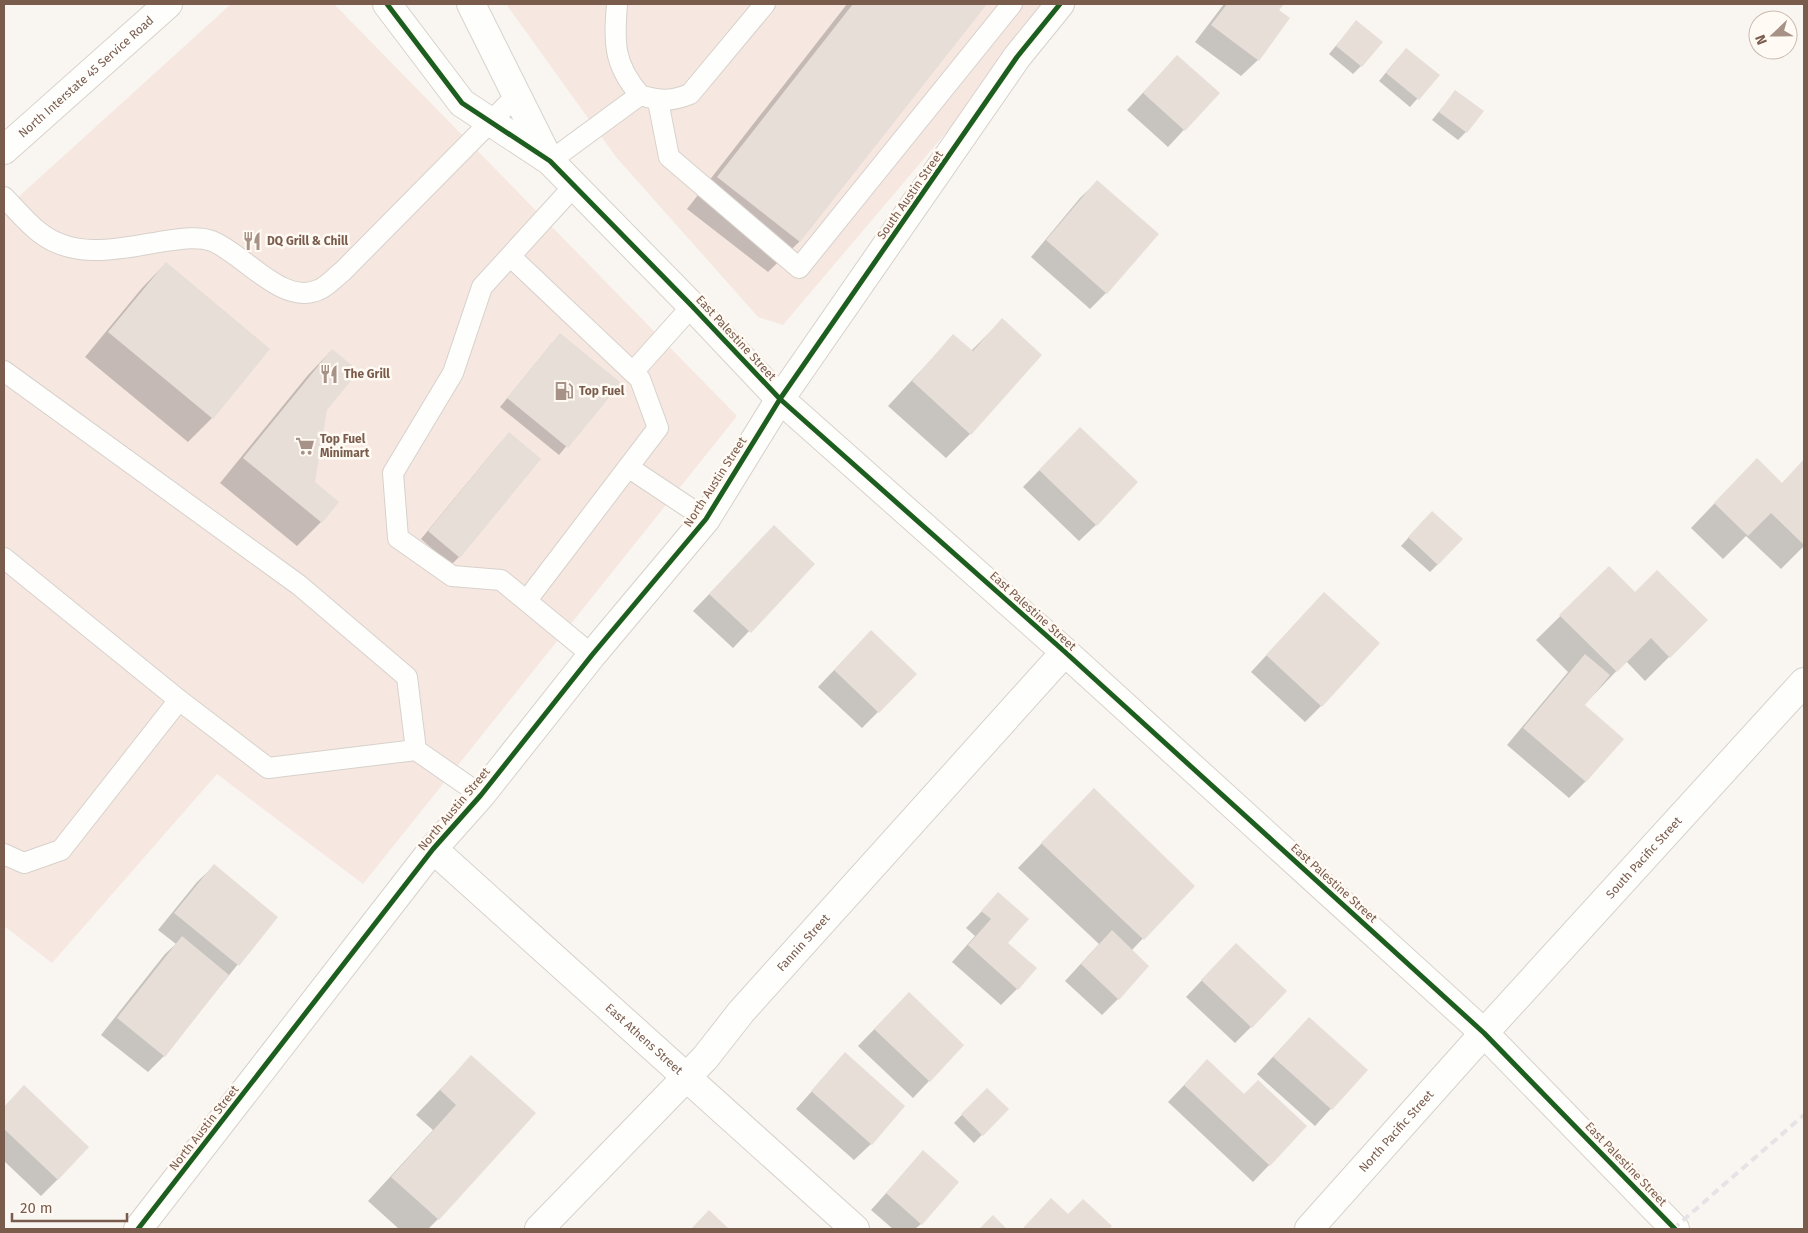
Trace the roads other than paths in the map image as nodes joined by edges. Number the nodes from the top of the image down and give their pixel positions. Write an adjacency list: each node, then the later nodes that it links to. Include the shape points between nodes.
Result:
1 (145, 4): 9 (street)
2 (168, 4): 9 (street, North Interstate 45 Service Road)
3 (387, 4): 12 (street, East Palestine Street, via 462,103)
4 (471, 4): 10 (street, East Palestine Street)
5 (617, 4): 11 (lane, via 615,39 620,63 628,81)
6 (765, 4): 11 (lane, via 690,94 676,100)
7 (1012, 4): 11 (lane, via 799,268 669,157)
8 (1060, 4): 21 (street, South Austin Street, via 1017,57)
9 (137, 31): 13 (street, North Interstate 45 Service Road)
10 (517, 95): 12 (lane); 14 (street, East Palestine Street)
11 (649, 98): 14 (lane)
12 (490, 121): 14 (street, East Palestine Street); 16 (lane, via 342,272 319,290 308,292 296,292 276,284 212,242 196,239 116,249 64,247 39,232)
13 (4, 150)
14 (550, 161): 15 (street, East Palestine Street)
15 (574, 186): 17 (lane); 18 (street, East Palestine Street)
16 (4, 197)
17 (510, 256): 20 (lane); 25 (lane, via 482,287 453,374 394,473 398,538 452,576 501,580)
18 (692, 306): 20 (lane); 21 (street, East Palestine Street)
19 (4, 370): 30 (lane, via 298,585 407,677)
20 (633, 372): 22 (lane, via 640,379 658,428)
21 (780, 399): 23 (street, North Austin Street); 26 (street, East Palestine Street)
22 (628, 467): 23 (lane); 25 (lane)
23 (706, 519): 27 (street, North Austin Street)
24 (4, 558): 29 (lane)
25 (527, 600): 27 (lane)
26 (1065, 652): 34 (street, East Palestine Street); 35 (street, Fannin Street, via 741,1012)
27 (592, 655): 31 (street, North Austin Street)
28 (1804, 682): 34 (street, South Pacific Street)
29 (179, 700): 30 (lane, via 268,768); 33 (lane, via 61,850 24,863)
30 (416, 750): 31 (lane)
31 (481, 795): 32 (street, North Austin Street)
32 (433, 849): 35 (street, East Athens Street); 36 (street, North Austin Street)
33 (4, 854)
34 (1484, 1033): 39 (street, North Pacific Street); 40 (street, East Palestine Street)
35 (687, 1077): 37 (street, Fannin Street); 38 (street, East Athens Street)
36 (138, 1229)
37 (538, 1229)
38 (855, 1229)
39 (1309, 1229)
40 (1675, 1229)

